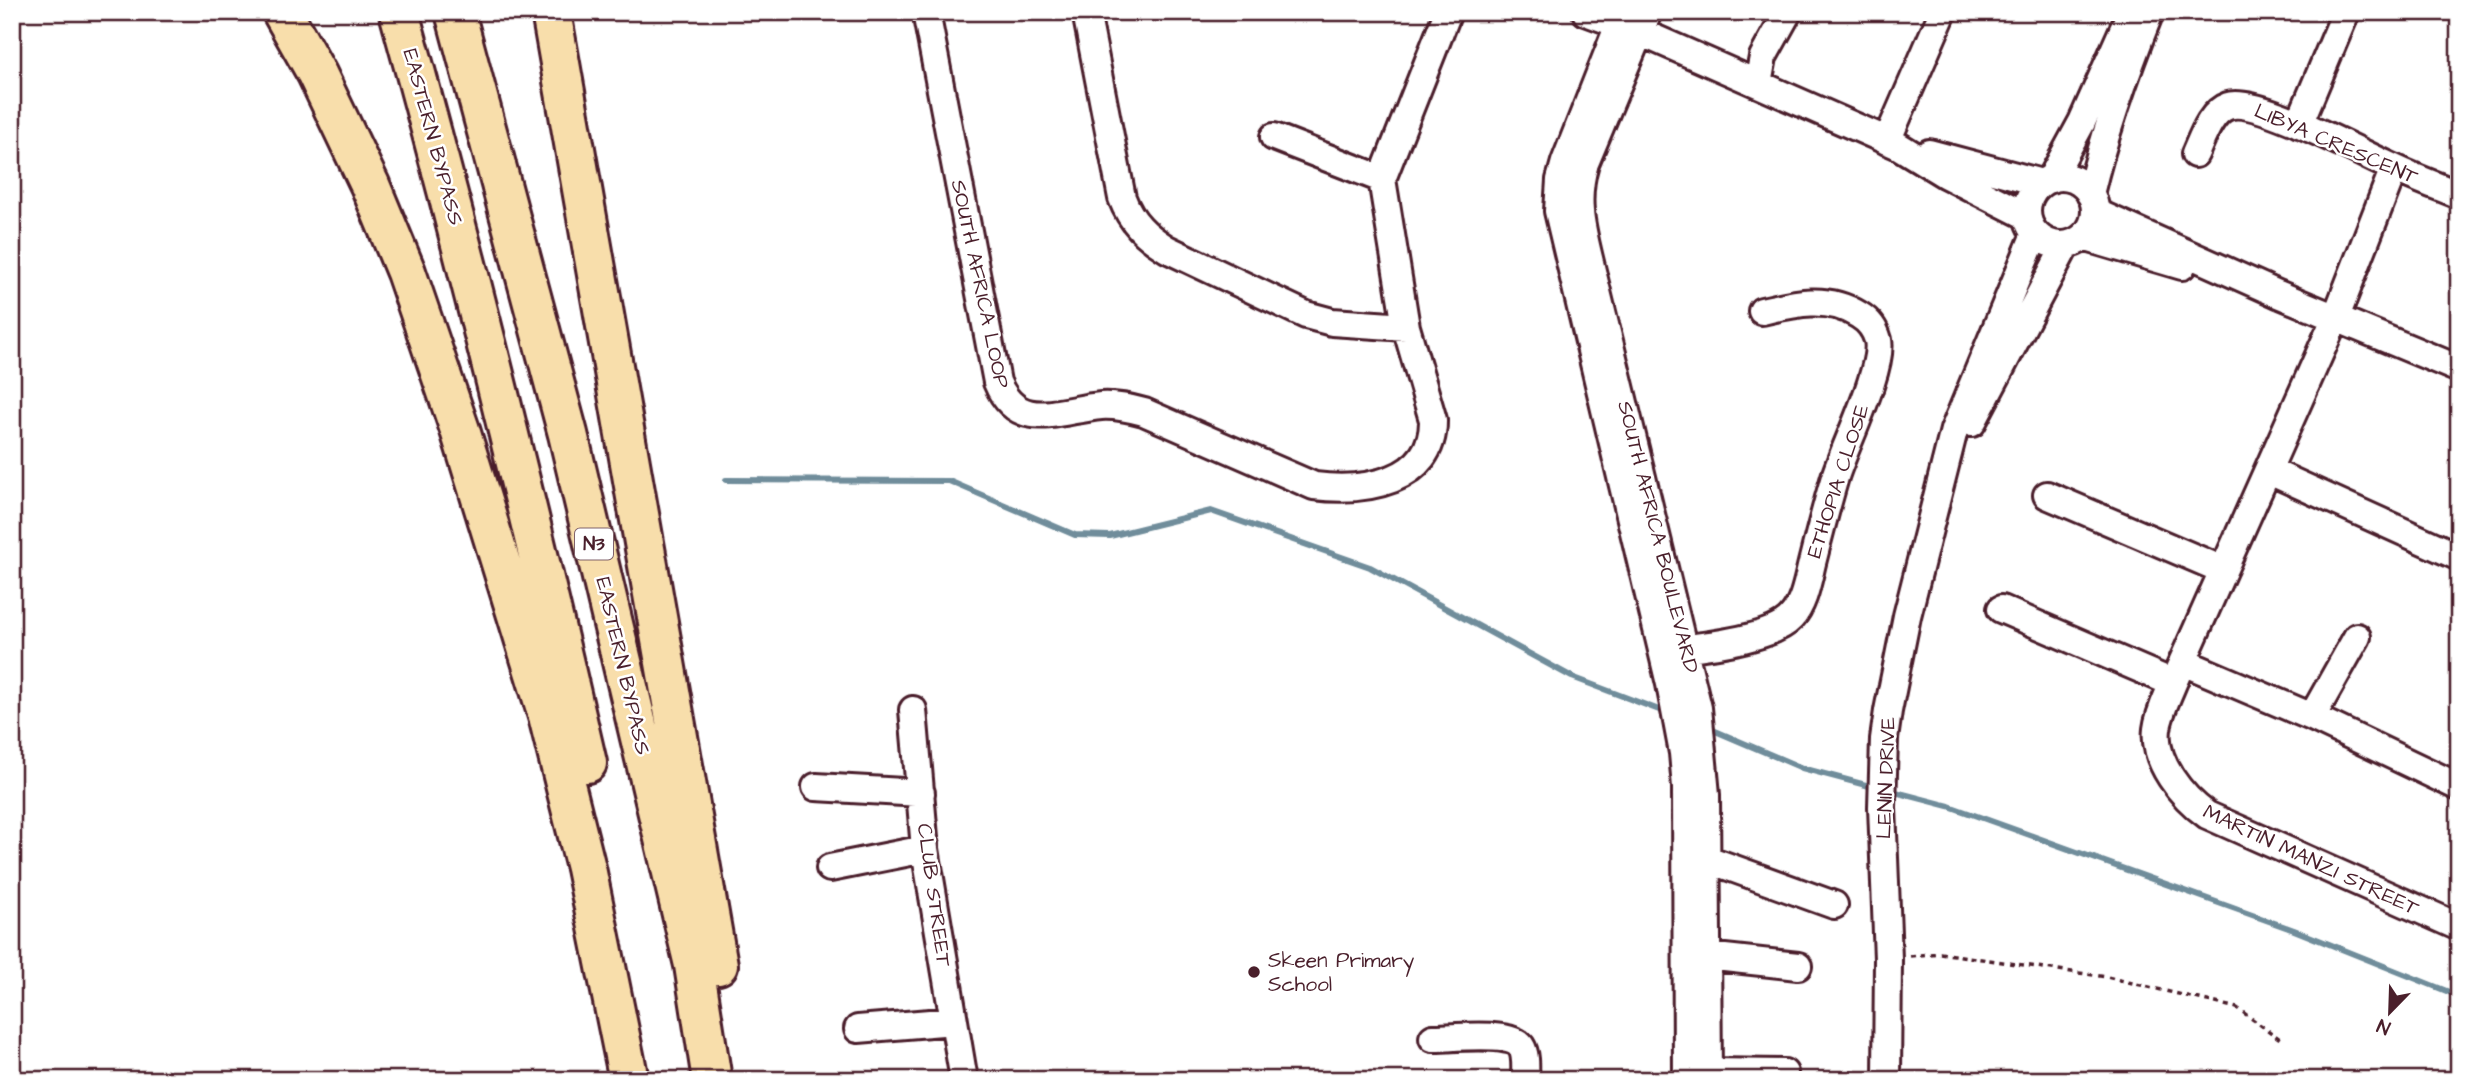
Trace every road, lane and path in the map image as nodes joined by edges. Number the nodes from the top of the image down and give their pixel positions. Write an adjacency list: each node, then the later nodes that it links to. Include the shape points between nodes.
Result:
1 (282, 12): 60 (highway, via 370,185 406,272 460,430 548,716 586,868)
2 (399, 12): 61 (highway, EASTERN BYPASS, via 520,471)
3 (454, 12): 62 (highway, EASTERN BYPASS / N3, via 571,448 694,965)
4 (551, 12): 63 (highway)
5 (926, 12): 30 (street, SOUTH AFRICA LOOP, via 997,382 1012,407 1040,415 1123,406 1314,486 1368,485 1403,475 1419,464 1430,448 1433,420)
6 (1086, 12): 30 (street, via 1122,198 1137,226 1167,249 1306,315 1332,322)
7 (1448, 12): 21 (street)
8 (1586, 12): 14 (street)
9 (1788, 12): 15 (street, via 1763,57)
10 (1943, 12): 18 (street)
11 (2131, 12): 22 (street, via 2082,122)
12 (2150, 12): 24 (street, via 2113,108)
13 (2346, 12): 16 (street)
14 (1632, 20): 15 (street); 39 (street, SOUTH AFRICA BOULEVARD, via 1616,85 1585,163 1578,202)
15 (1758, 84): 18 (street)
16 (2299, 124): 19 (street, LIBYA CRESCENT, via 2259,109 2228,106 2209,125); 20 (street, LIBYA CRESCENT)
17 (1274, 137): 21 (street)
18 (1892, 143): 22 (street); 25 (street)
19 (2195, 154)
20 (2394, 168): 23 (street, LIBYA CRESCENT); 29 (street, MARTIN MANZI STREET)
21 (1382, 179): 30 (street, SOUTH AFRICA LOOP)
22 (2047, 181): 24 (street, via 2073,180); 25 (street, via 2030,197)
23 (2459, 195)
24 (2092, 203): 26 (street, via 2089,230); 27 (street)
25 (2031, 225): 26 (street, via 2044,241 2055,245); 33 (street)
26 (2074, 241): 27 (street); 33 (street)
27 (2278, 294): 29 (street)
28 (1762, 311): 39 (street, ETHOPIA CLOSE, via 1812,301 1848,309 1874,330 1876,368 1836,476 1807,586 1791,619 1766,633)
29 (2336, 317): 31 (street); 32 (street, MARTIN MANZI STREET)
30 (1406, 327)
31 (2459, 369)
32 (2269, 471): 35 (street); 36 (street, MARTIN MANZI STREET)
33 (1939, 482): 52 (street, LENIN DRIVE, via 1884,740)
34 (2047, 495): 36 (street)
35 (2459, 557)
36 (2223, 570): 40 (street, MARTIN MANZI STREET)
37 (2001, 609): 40 (street)
38 (2357, 637): 42 (street)
39 (1670, 653): 47 (street, SOUTH AFRICA BOULEVARD, via 1693,681 1705,772); 59 (street, SOUTH AFRICA BOULEVARD, via 1686,787)
40 (2178, 673): 42 (street); 50 (street, MARTIN MANZI STREET, via 2159,716 2157,733 2166,768 2192,804 2207,815)
41 (913, 710): 45 (street, CLUB STREET)
42 (2312, 718): 44 (street)
43 (816, 787): 45 (street)
44 (2459, 787)
45 (921, 793): 46 (street, CLUB STREET)
46 (925, 849): 48 (street); 54 (street, CLUB STREET)
47 (1707, 859): 49 (street); 51 (street, SOUTH AFRICA BOULEVARD)
48 (830, 868)
49 (1834, 905)
50 (2459, 927)
51 (1706, 956): 53 (street); 59 (street, SOUTH AFRICA BOULEVARD)
52 (1888, 958): 57 (path, via 1940,953 2107,977 2237,1008); 66 (street, LENIN DRIVE)
53 (1798, 966)
54 (954, 1021): 55 (street); 64 (street, CLUB STREET)
55 (858, 1029)
56 (1433, 1038): 65 (street, via 1518,1042 1525,1053)
57 (2280, 1039)
58 (1784, 1073): 59 (street)
59 (1701, 1077)
60 (629, 1080)
61 (656, 1080)
62 (712, 1080)
63 (738, 1080)
64 (964, 1080)
65 (1525, 1080)
66 (1887, 1080)

